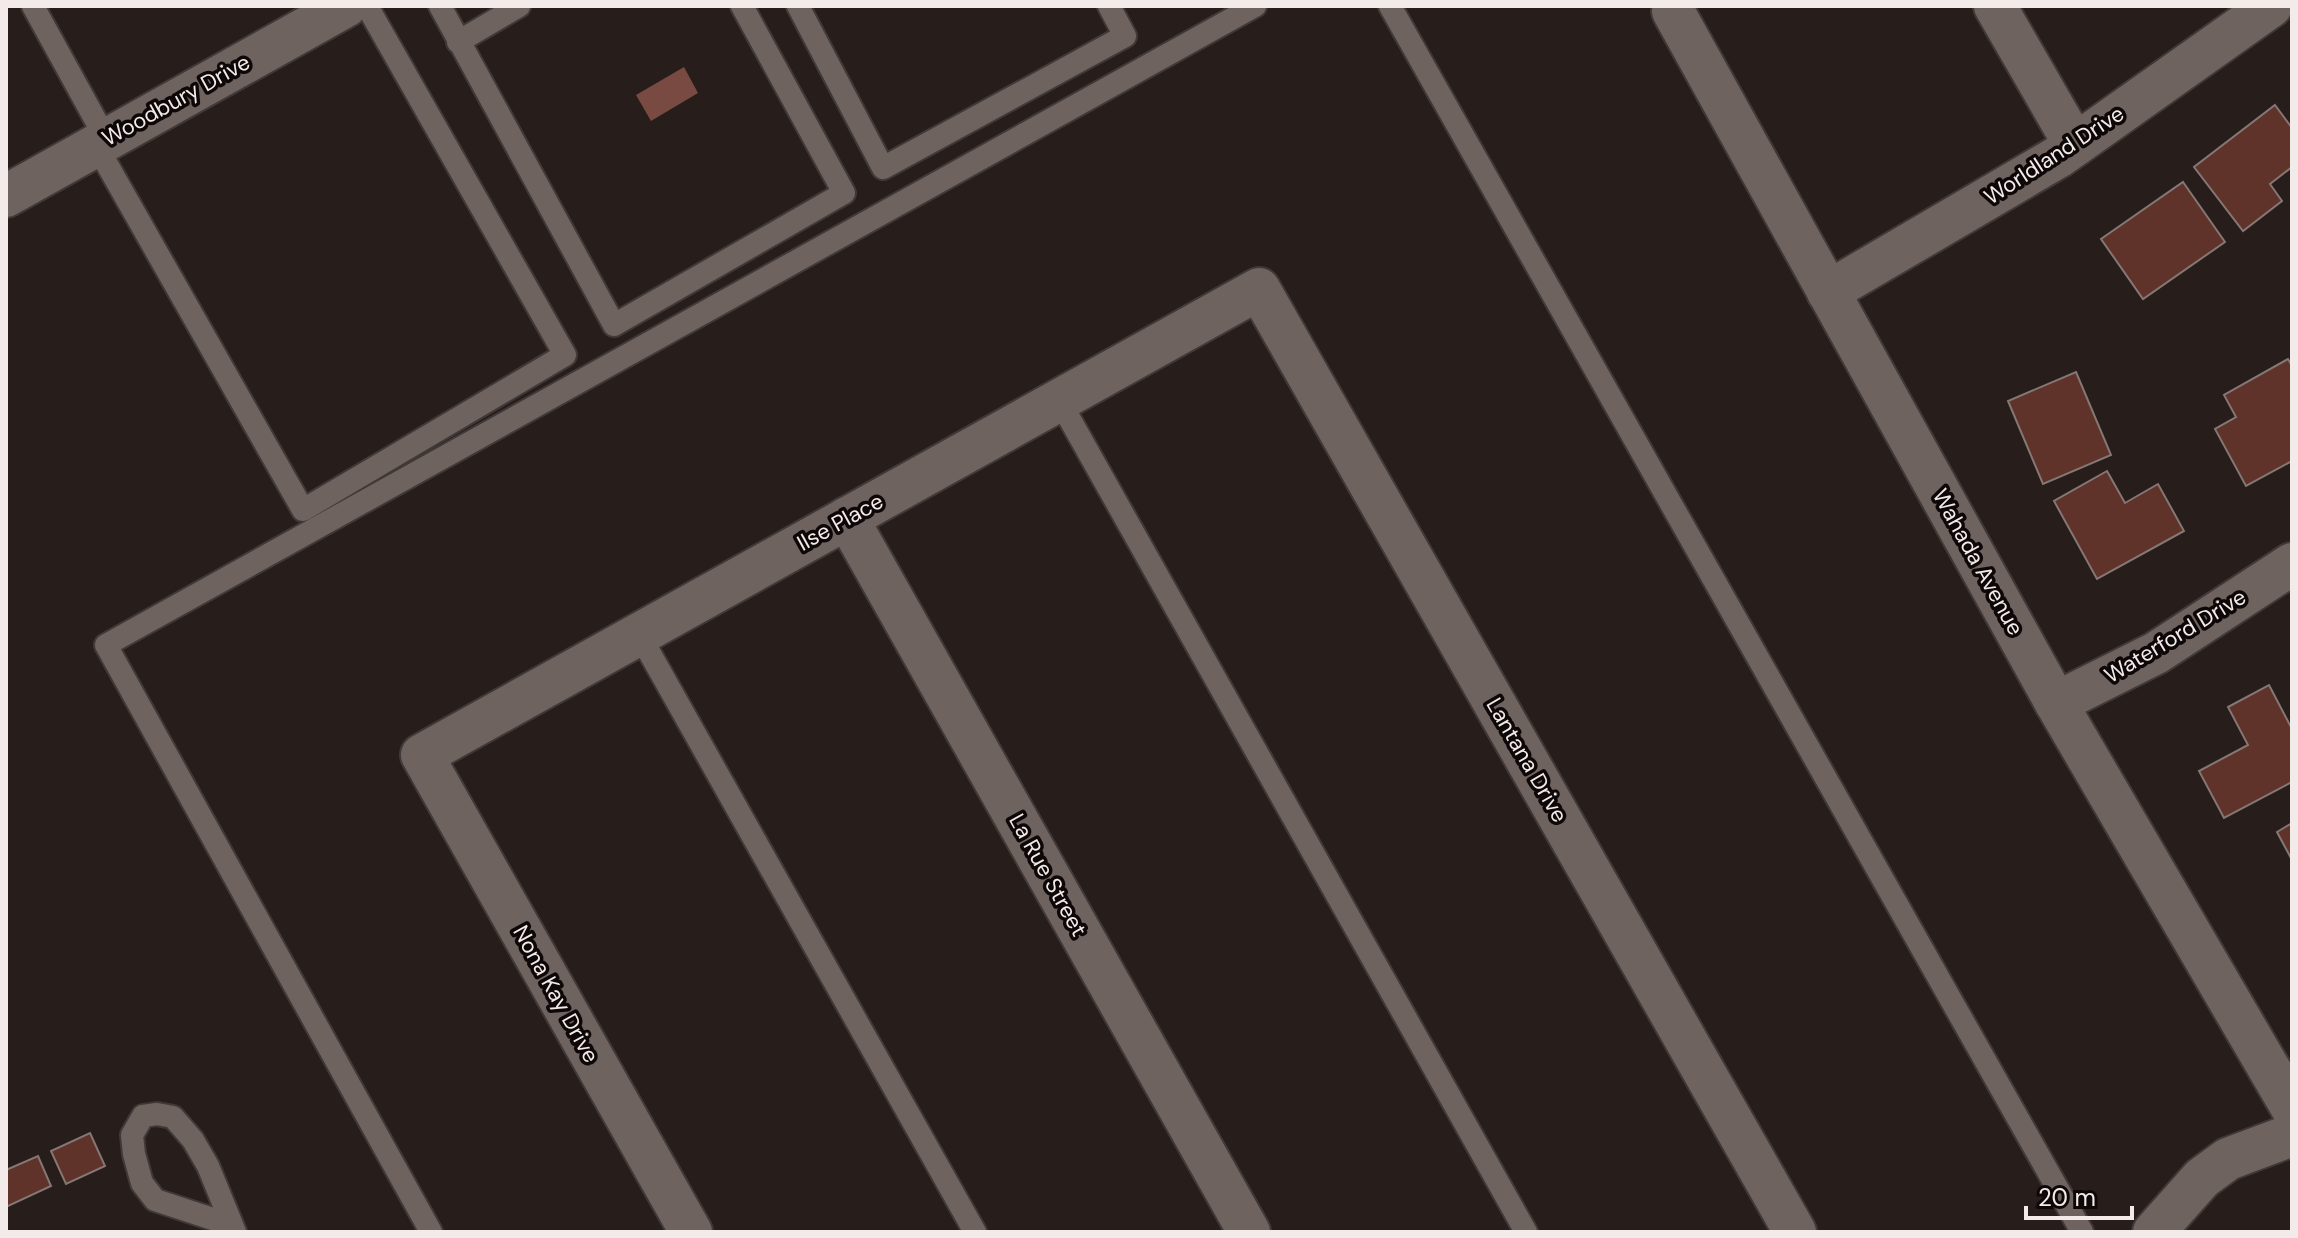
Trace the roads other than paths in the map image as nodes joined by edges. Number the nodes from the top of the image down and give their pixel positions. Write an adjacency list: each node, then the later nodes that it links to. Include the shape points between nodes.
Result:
1 (33, 6): 15 (lane)
2 (346, 6): 15 (street, Woodbury Drive)
3 (367, 6): 15 (lane, via 565,355 303,510)
4 (440, 6): 14 (lane)
5 (519, 6): 14 (lane)
6 (742, 6): 14 (lane, via 844,193 614,325)
7 (798, 6): 8 (lane, via 883,168 1125,36)
8 (1109, 6)
9 (1255, 6): 29 (lane, via 106,645)
10 (1390, 6): 35 (lane)
11 (1995, 6): 16 (street)
12 (2271, 6): 16 (street, Worldland Drive)
13 (1673, 11): 19 (street, Wahada Avenue)
14 (458, 42)
15 (101, 142): 17 (street, Woodbury Drive)
16 (2075, 145): 19 (street, Worldland Drive)
17 (6, 196)
18 (1259, 289): 20 (street, Ilse Place); 34 (street, Lantana Drive)
19 (1828, 292): 24 (street, Wahada Avenue)
20 (1059, 400): 21 (street, Ilse Place); 33 (lane)
21 (847, 518): 23 (street, Ilse Place); 32 (street, La Rue Street)
22 (2292, 564): 24 (street, Waterford Drive, via 2156,653)
23 (639, 634): 25 (street, Ilse Place); 31 (lane)
24 (2056, 703): 26 (street, Wahada Avenue)
25 (422, 755): 30 (street, Nona Kay Drive)
26 (2292, 1108)
27 (2292, 1135): 36 (street, via 2228,1159 2202,1178)
28 (233, 1229): 28 (lane, via 193,1140 173,1117 143,1116 132,1135 134,1154 142,1183 155,1200)
29 (431, 1232)
30 (691, 1232)
31 (975, 1232)
32 (1249, 1232)
33 (1526, 1232)
34 (1795, 1232)
35 (2082, 1232)
36 (2154, 1232)

